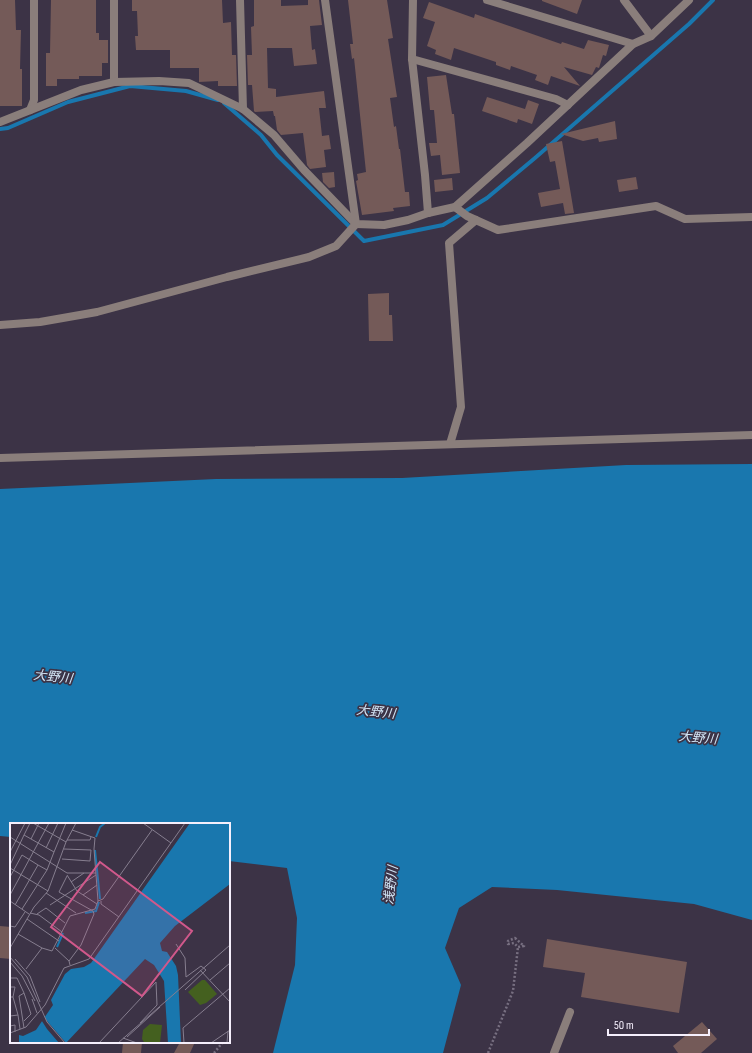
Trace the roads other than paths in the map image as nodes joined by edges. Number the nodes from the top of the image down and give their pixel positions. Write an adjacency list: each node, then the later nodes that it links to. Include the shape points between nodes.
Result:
1 (34, 0): 15 (street, via 34,100)
2 (114, 0): 12 (street)
3 (240, 0): 14 (street)
4 (325, 0): 21 (street)
5 (413, 0): 11 (street)
6 (487, 0): 10 (street)
7 (624, 0): 9 (street)
8 (689, 0): 9 (street)
9 (651, 36): 10 (street)
10 (633, 44): 13 (street)
11 (412, 59): 13 (street, via 556,99); 18 (street)
12 (114, 82): 14 (street, via 159,80 189,84); 15 (street, via 81,90)
13 (568, 105): 17 (street)
14 (243, 109): 21 (street, via 274,135)
15 (30, 110): 16 (street)
16 (0, 122)
17 (457, 209): 18 (street); 20 (street)
18 (428, 213): 21 (street, via 384,225)
19 (752, 217): 20 (street, via 685,219 656,206 498,230)
20 (476, 220): 24 (street, via 449,243 461,407)
21 (356, 224): 22 (street, via 336,246 309,257 120,307 40,322)
22 (0, 325)
23 (752, 435): 24 (street)
24 (450, 444): 25 (street)
25 (0, 458)
26 (570, 1012): 27 (street)
27 (554, 1053)

